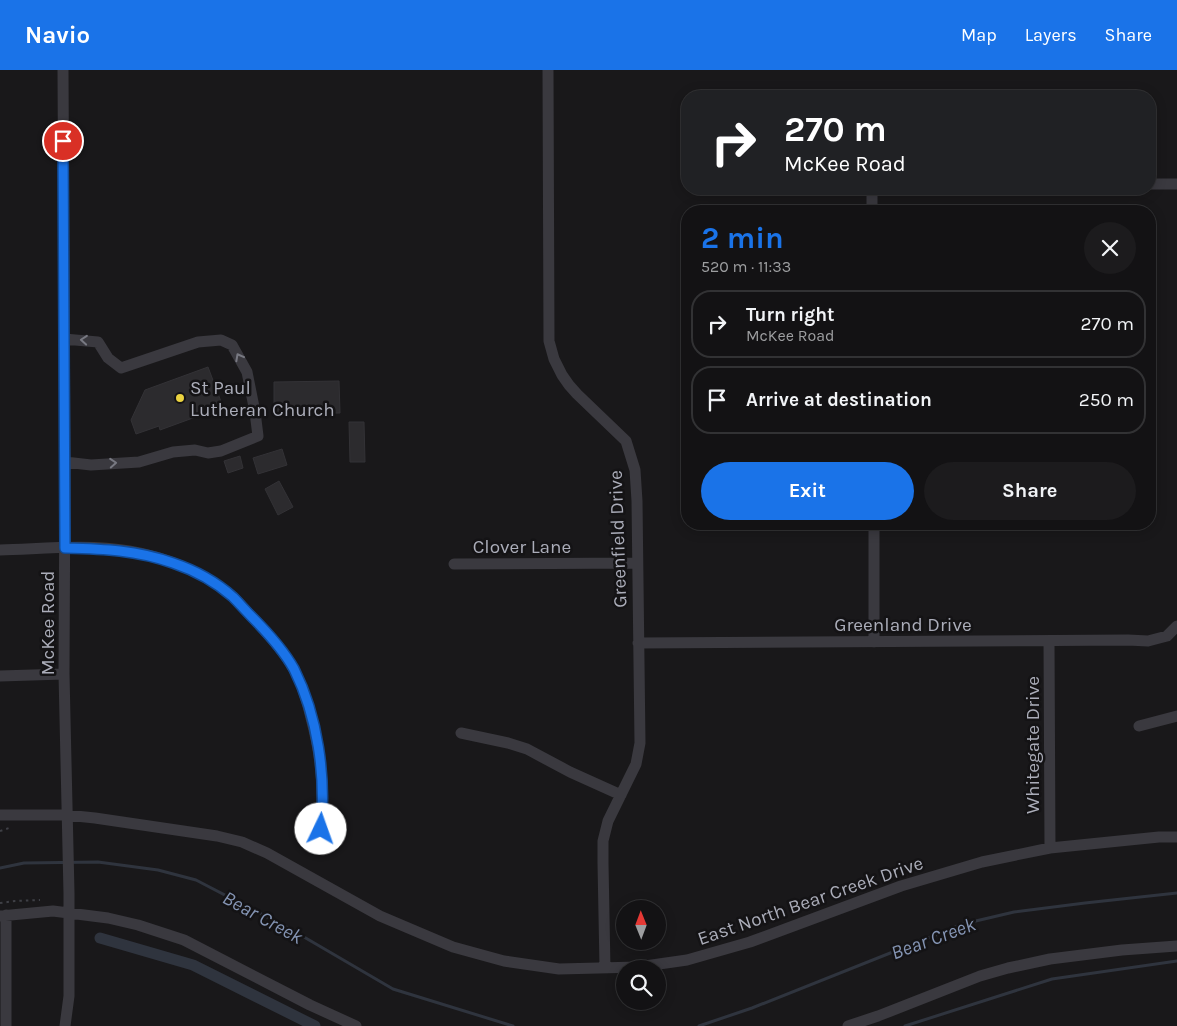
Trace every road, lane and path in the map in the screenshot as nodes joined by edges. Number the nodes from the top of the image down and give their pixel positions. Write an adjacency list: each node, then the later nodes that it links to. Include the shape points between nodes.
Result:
1 (62, 70): 5 (street, McKee Road)
2 (548, 70): 10 (street, Greenfield Drive, via 550,341 554,358 569,385 626,440 635,470)
3 (1156, 184): 4 (street)
4 (1177, 184)
5 (64, 339): 6 (street, McKee Road); 6 (street, one-way to 5, via 91,465 139,462 174,452 195,450 208,453 258,436 247,372 232,344 222,340 198,342 121,368 108,358 98,342)
6 (65, 462): 8 (street, McKee Road)
7 (874, 530): 14 (street)
8 (65, 548): 9 (street); 16 (street, McKee Road); 25 (street, via 129,551 174,563 233,596 260,626 293,668 306,697 321,763)
9 (0, 550)
10 (637, 563): 11 (street, Clover Lane); 15 (street, Greenfield Drive)
11 (454, 564)
12 (1177, 626): 13 (street, Greenland Drive, via 1167,636 1148,641)
13 (1049, 641): 14 (street, Greenland Drive); 26 (street, Whitegate Drive)
14 (874, 642): 15 (street, Greenland Drive)
15 (638, 644): 21 (street, Greenfield Drive, via 640,743 636,764)
16 (64, 674): 17 (street); 23 (street, McKee Road)
17 (0, 676)
18 (1177, 716): 19 (street)
19 (1139, 726)
20 (461, 733): 21 (street, via 527,749)
21 (621, 794): 30 (street, Greenfield Drive, via 603,841)
22 (0, 815): 23 (street, East North Bear Creek Drive)
23 (66, 815): 27 (street, McKee Road); 30 (street, East North Bear Creek Drive, via 242,842 380,916 453,947 504,961 559,969)
24 (1177, 837): 26 (street, East North Bear Creek Drive)
25 (320, 842)
26 (1050, 848): 30 (street, East North Bear Creek Drive, via 982,862 901,886 750,942 687,960)
27 (69, 912): 28 (street); 33 (street, McKee Road); 34 (street, via 138,925 184,940)
28 (3, 916): 32 (street)
29 (1177, 946): 31 (street, via 1059,958 1008,968 980,976)
30 (604, 968)
31 (879, 1021): 35 (street)
32 (6, 1026)
33 (66, 1026)
34 (356, 1026)
35 (848, 1026)

